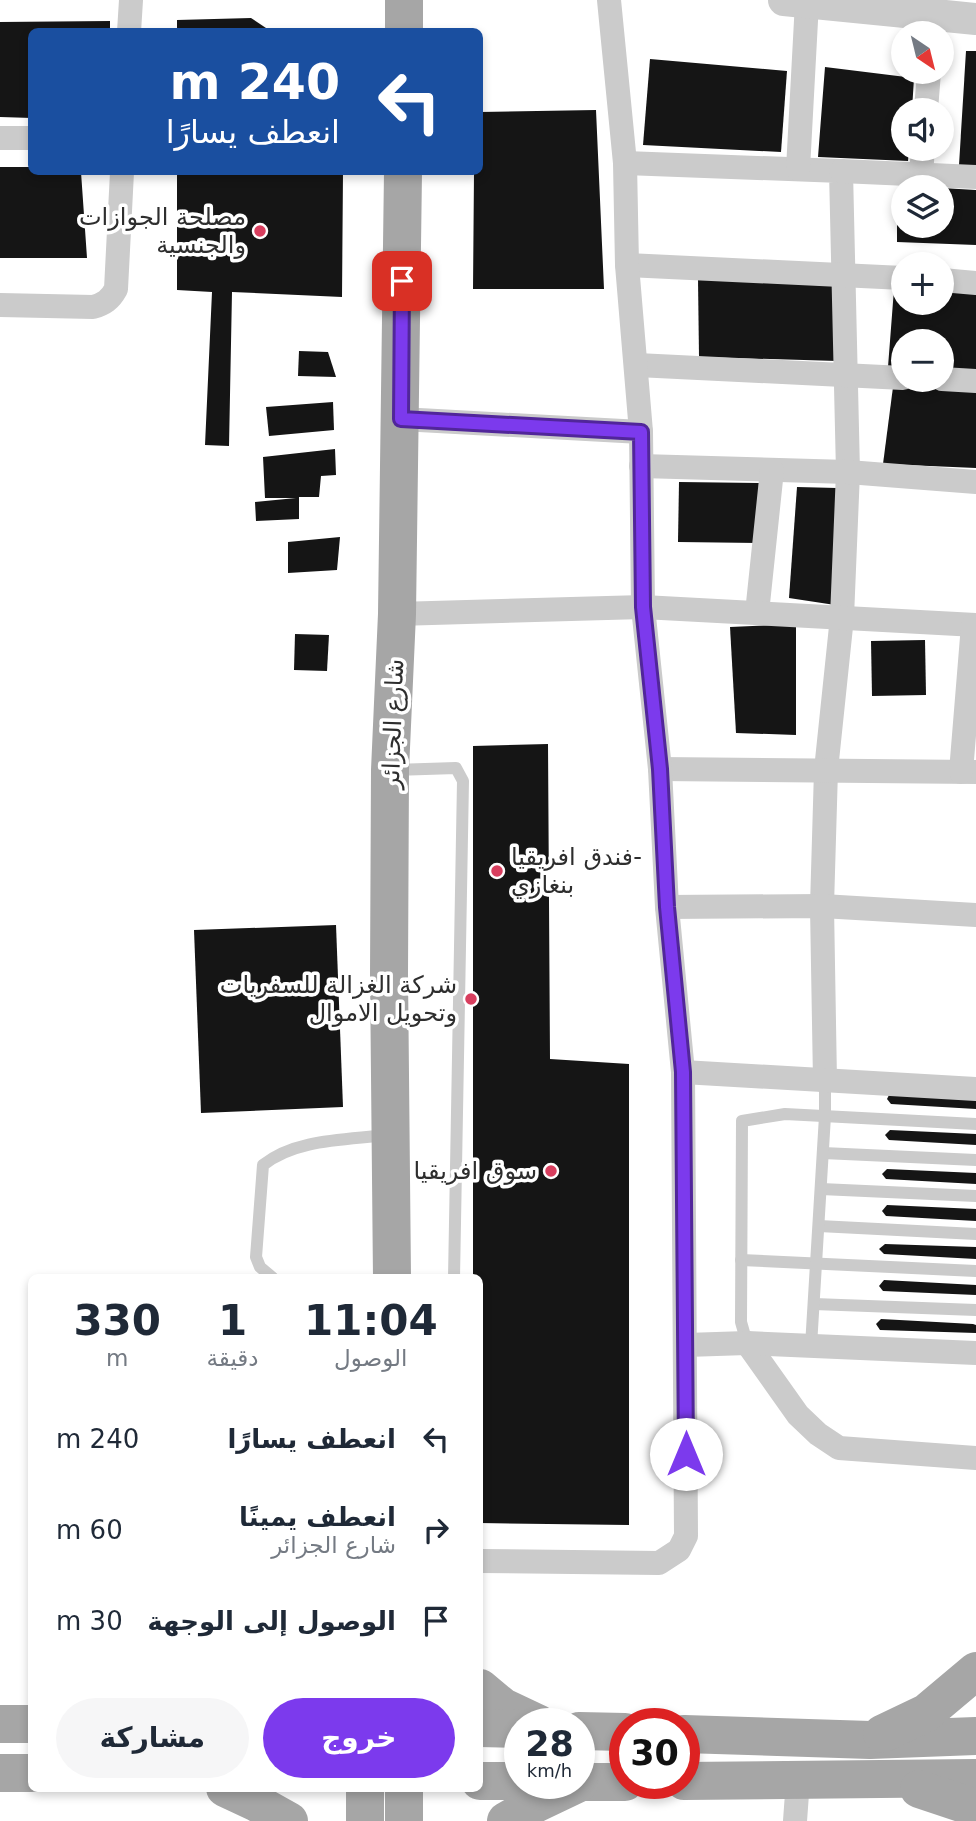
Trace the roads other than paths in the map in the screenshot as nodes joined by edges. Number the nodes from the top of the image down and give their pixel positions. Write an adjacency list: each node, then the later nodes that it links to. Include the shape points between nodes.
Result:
1 (131, 0): 8 (street)
2 (404, 0): 9 (main road)
3 (609, 0): 13 (street)
4 (796, 1): 6 (street); 14 (street)
5 (976, 19): 7 (street)
6 (909, 21)
7 (954, 22)
8 (129, 28)
9 (404, 28)
10 (0, 138): 11 (street)
11 (28, 138)
12 (922, 161): 16 (street)
13 (625, 163): 14 (street); 20 (street)
14 (798, 169): 15 (street)
15 (841, 171): 16 (street); 21 (street)
16 (921, 174): 19 (street)
17 (122, 175): 25 (street, via 116,289 111,298 93,307)
18 (403, 175): 31 (main road, شارع الجزائر)
19 (976, 177)
20 (627, 265): 21 (street); 26 (street)
21 (844, 275): 22 (street); 27 (street)
22 (891, 277)
23 (954, 281): 24 (street)
24 (976, 282)
25 (0, 305)
26 (637, 365): 27 (street); 32 (street)
27 (847, 375): 28 (street); 35 (street)
28 (891, 377)
29 (954, 380): 30 (street)
30 (976, 381)
31 (401, 419): 32 (street); 39 (main road, شارع الجزائر)
32 (641, 432): 33 (street)
33 (641, 466): 34 (street); 37 (street)
34 (772, 470): 35 (street); 38 (street)
35 (848, 472): 36 (street); 40 (street)
36 (976, 482)
37 (643, 607): 38 (street); 39 (street); 42 (street)
38 (757, 613): 40 (street)
39 (397, 614): 43 (main road, شارع الجزائر)
40 (842, 617): 41 (street); 44 (street)
41 (975, 625): 45 (street)
42 (660, 769): 44 (street); 47 (street)
43 (390, 770): 54 (main road, شارع الجزائر); 66 (lane, via 456,768 463,777)
44 (826, 770): 45 (street); 46 (street)
45 (969, 772)
46 (822, 906): 47 (street); 48 (street); 50 (street)
47 (667, 907): 49 (street)
48 (976, 915)
49 (683, 1072): 50 (street); 70 (street)
50 (824, 1081): 51 (street); 52 (lane)
51 (976, 1089)
52 (825, 1116): 53 (lane); 55 (lane); 61 (lane, via 785,1114 742,1121)
53 (976, 1124)
54 (390, 1134): 64 (lane, via 294,1147 263,1165 256,1257); 65 (main road, شارع الجزائر)
55 (823, 1153): 56 (lane); 57 (lane)
56 (976, 1160)
57 (821, 1189): 58 (lane); 59 (lane)
58 (976, 1196)
59 (819, 1226): 60 (lane); 62 (lane)
60 (976, 1234)
61 (741, 1260): 62 (lane); 69 (lane, via 741,1322)
62 (816, 1264): 63 (lane); 67 (lane)
63 (976, 1271)
64 (268, 1274)
65 (392, 1274)
66 (454, 1274)
67 (814, 1304): 68 (lane); 71 (lane)
68 (976, 1310)
69 (747, 1343): 70 (street); 71 (street); 73 (street, via 798,1415 839,1448)
70 (686, 1346): 74 (street, via 686,1536 679,1550 659,1563)
71 (811, 1346): 72 (street)
72 (976, 1353)
73 (976, 1458)
74 (483, 1561)
75 (976, 1671): 84 (main road, via 926,1713)
76 (483, 1690): 77 (main road)
77 (505, 1708)
78 (0, 1724): 79 (main road)
79 (28, 1724)
80 (483, 1728): 81 (main road)
81 (504, 1729)
82 (700, 1735): 84 (main road)
83 (976, 1736): 84 (main road)
84 (870, 1740)
85 (0, 1773): 86 (main road)
86 (28, 1773)
87 (976, 1778): 88 (main road)
88 (887, 1779): 89 (main road); 97 (main road)
89 (798, 1780): 92 (main road); 102 (street)
90 (483, 1781): 91 (main road)
91 (504, 1781)
92 (700, 1781)
93 (234, 1792): 98 (main road)
94 (365, 1792): 99 (main road)
95 (404, 1792): 100 (main road)
96 (546, 1799): 101 (main road)
97 (976, 1812)
98 (289, 1821)
99 (365, 1821)
100 (404, 1821)
101 (506, 1821)
102 (795, 1821)

